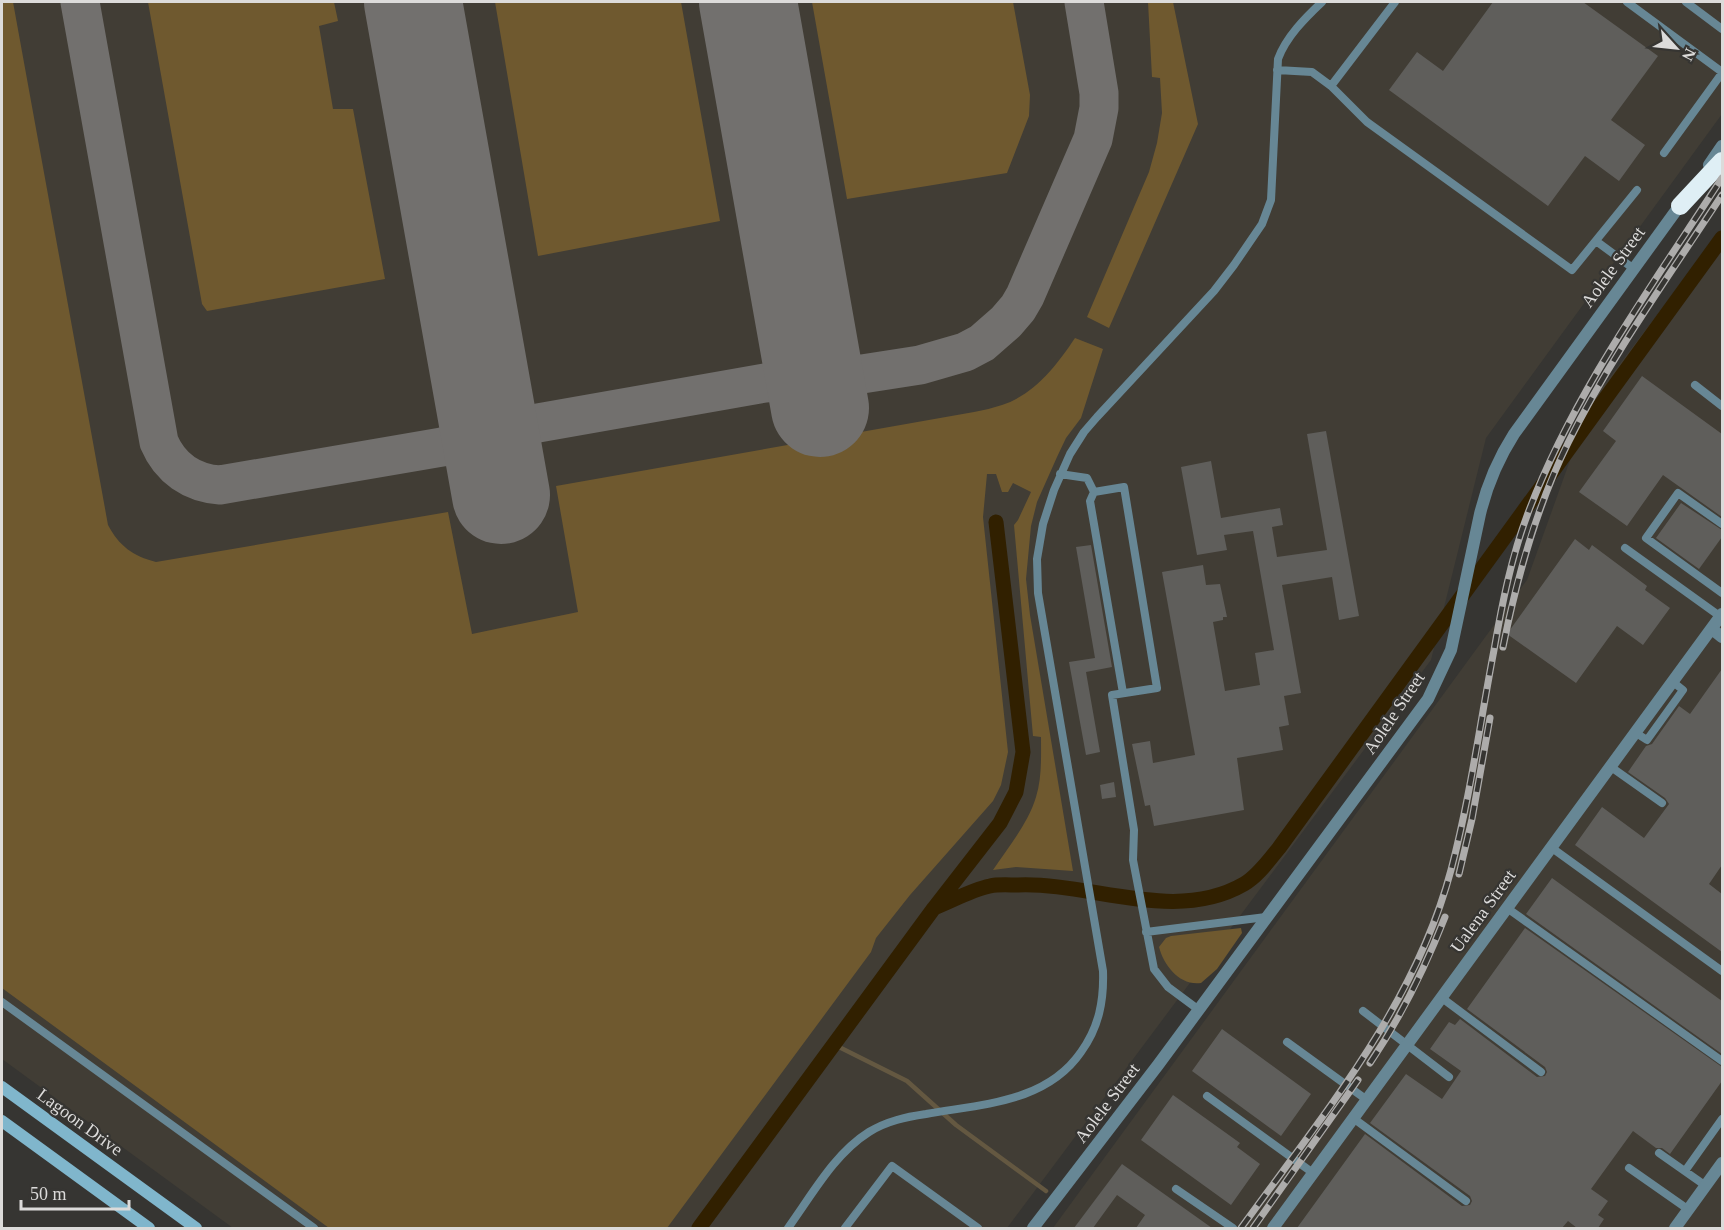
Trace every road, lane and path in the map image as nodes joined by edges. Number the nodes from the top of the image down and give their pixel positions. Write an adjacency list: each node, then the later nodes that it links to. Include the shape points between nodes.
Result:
1 (1312, 2): 6 (lane)
2 (1322, 2): 6 (lane)
3 (1395, 2): 10 (lane)
4 (1627, 2): 9 (lane)
5 (1686, 2): 7 (lane)
6 (1305, 18): 8 (lane, via 1282,50)
7 (1722, 29)
8 (1277, 70): 10 (lane, via 1312,72); 20 (lane, via 1271,200 1262,224 1214,291 1084,432)
9 (1722, 72): 12 (lane)
10 (1332, 86): 16 (lane, via 1367,122 1572,270)
11 (1722, 147): 15 (street, Aolele Street)
12 (1664, 153)
13 (1722, 161): 15 (highway)
14 (1637, 190): 16 (lane)
15 (1680, 206): 17 (street, Aolele Street)
16 (1596, 241): 17 (lane)
17 (1634, 270): 33 (street, Aolele Street, via 1506,446 1486,491 1445,667 1419,713)
18 (1695, 385): 19 (lane)
19 (1722, 406)
20 (1060, 474): 21 (lane, via 1087,478); 63 (lane, via 1039,541 1037,584 1103,971 1103,1003 1093,1032 1078,1057 1057,1078 1032,1092 1004,1101 910,1117 869,1132 848,1148)
21 (1094, 492): 28 (lane, via 1090,501); 28 (lane, via 1124,487 1157,688)
22 (1722, 524): 24 (lane, via 1678,493 1646,538)
23 (1626, 548): 25 (lane)
24 (1722, 593)
25 (1722, 615): 26 (street, Ualena Street)
26 (1712, 629): 27 (street); 29 (street, Ualena Street)
27 (1722, 637)
28 (1124, 693): 34 (lane, via 1112,695)
29 (1611, 767): 30 (lane); 31 (street, Ualena Street)
30 (1662, 803)
31 (1552, 848): 32 (street, Ualena Street); 35 (lane)
32 (1508, 908): 36 (street, Ualena Street); 42 (lane)
33 (1268, 917): 34 (lane); 38 (street, Aolele Street)
34 (1146, 932): 38 (lane, via 1154,969 1160,978)
35 (1722, 971)
36 (1442, 998): 41 (street, Ualena Street); 43 (lane)
37 (2, 1002): 62 (lane)
38 (1199, 1010): 66 (street, Aolele Street)
39 (1363, 1011): 41 (lane)
40 (1287, 1042): 47 (lane)
41 (1407, 1046): 44 (lane); 47 (street, Ualena Street)
42 (1722, 1061)
43 (1541, 1072)
44 (1449, 1077)
45 (2, 1087): 61 (street, Lagoon Drive)
46 (1207, 1096): 55 (lane)
47 (1367, 1100): 48 (street, Ualena Street)
48 (1353, 1118): 55 (street, Ualena Street); 58 (lane)
49 (1722, 1119): 54 (lane)
50 (2, 1121): 60 (street)
51 (1659, 1153): 54 (lane)
52 (1722, 1163): 56 (street)
53 (1629, 1168): 59 (lane)
54 (1685, 1171): 56 (lane)
55 (1313, 1173): 68 (street, Ualena Street)
56 (1706, 1186): 59 (street)
57 (1176, 1189): 67 (lane)
58 (1466, 1202)
59 (1689, 1210): 69 (street)
60 (149, 1228)
61 (196, 1228)
62 (314, 1228)
63 (788, 1228)
64 (845, 1228): 65 (lane, via 892,1166)
65 (978, 1228)
66 (1033, 1228)
67 (1233, 1228)
68 (1273, 1228)
69 (1675, 1228)

